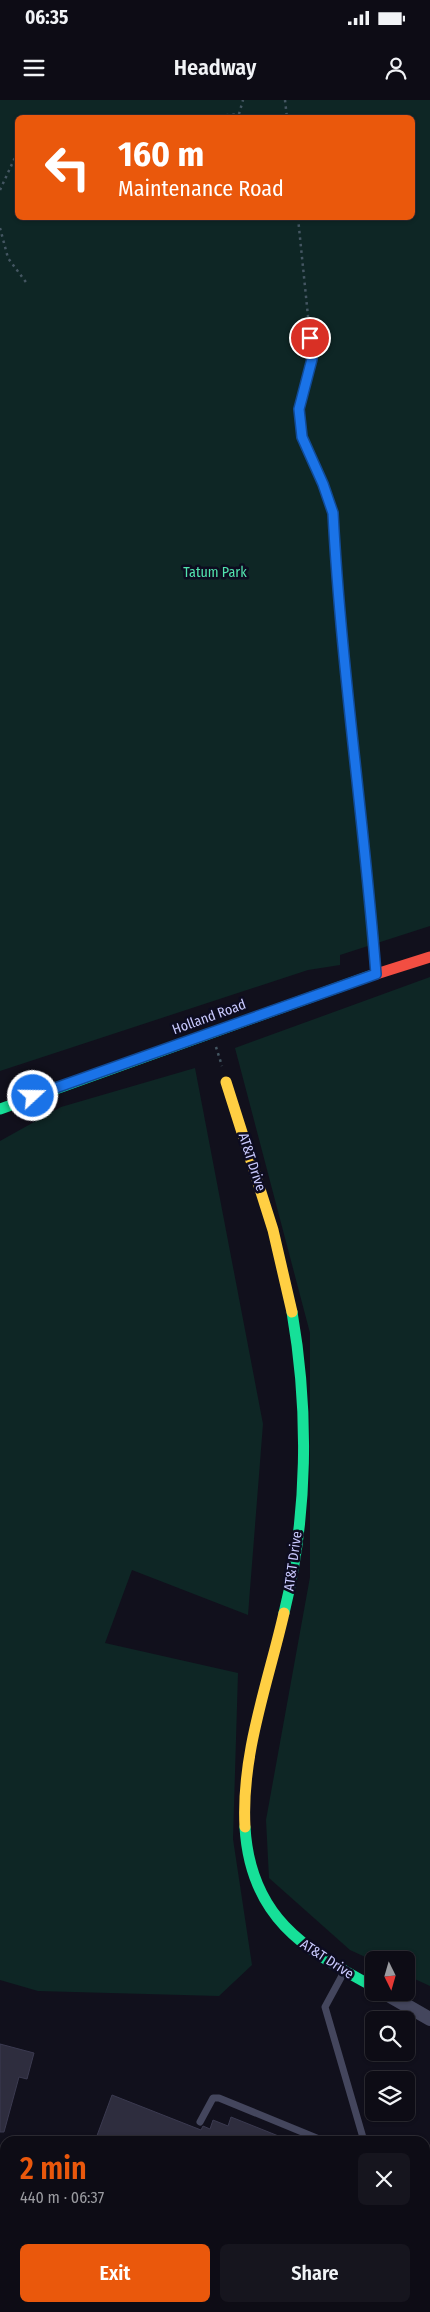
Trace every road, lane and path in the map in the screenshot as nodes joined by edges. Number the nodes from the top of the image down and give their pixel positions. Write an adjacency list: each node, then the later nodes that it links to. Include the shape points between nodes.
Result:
1 (243, 100): 3 (path, via 239,114)
2 (285, 100): 4 (path)
3 (229, 115)
4 (287, 115)
5 (15, 158): 6 (path)
6 (0, 190)
7 (298, 220): 10 (path)
8 (0, 228): 9 (path, via 8,258)
9 (28, 285)
10 (310, 338): 12 (lane, via 312,359 299,409 302,437 333,513)
11 (430, 957): 12 (street, Holland Road)
12 (376, 974): 13 (street, Holland Road)
13 (212, 1032): 14 (path); 15 (street, Holland Road)
14 (226, 1082): 16 (street, AT&T Drive, via 277,1243 294,1320 302,1397 302,1476 296,1548 287,1602 246,1771 247,1842 261,1892 278,1919 299,1942)
15 (0, 1109)
16 (344, 1971): 17 (street, AT&T Drive); 22 (lane, via 325,2007)
17 (365, 1983)
18 (399, 2001): 19 (street)
19 (430, 2019)
20 (200, 2122): 21 (lane, via 212,2098 219,2098)
21 (312, 2136)
22 (363, 2136)

